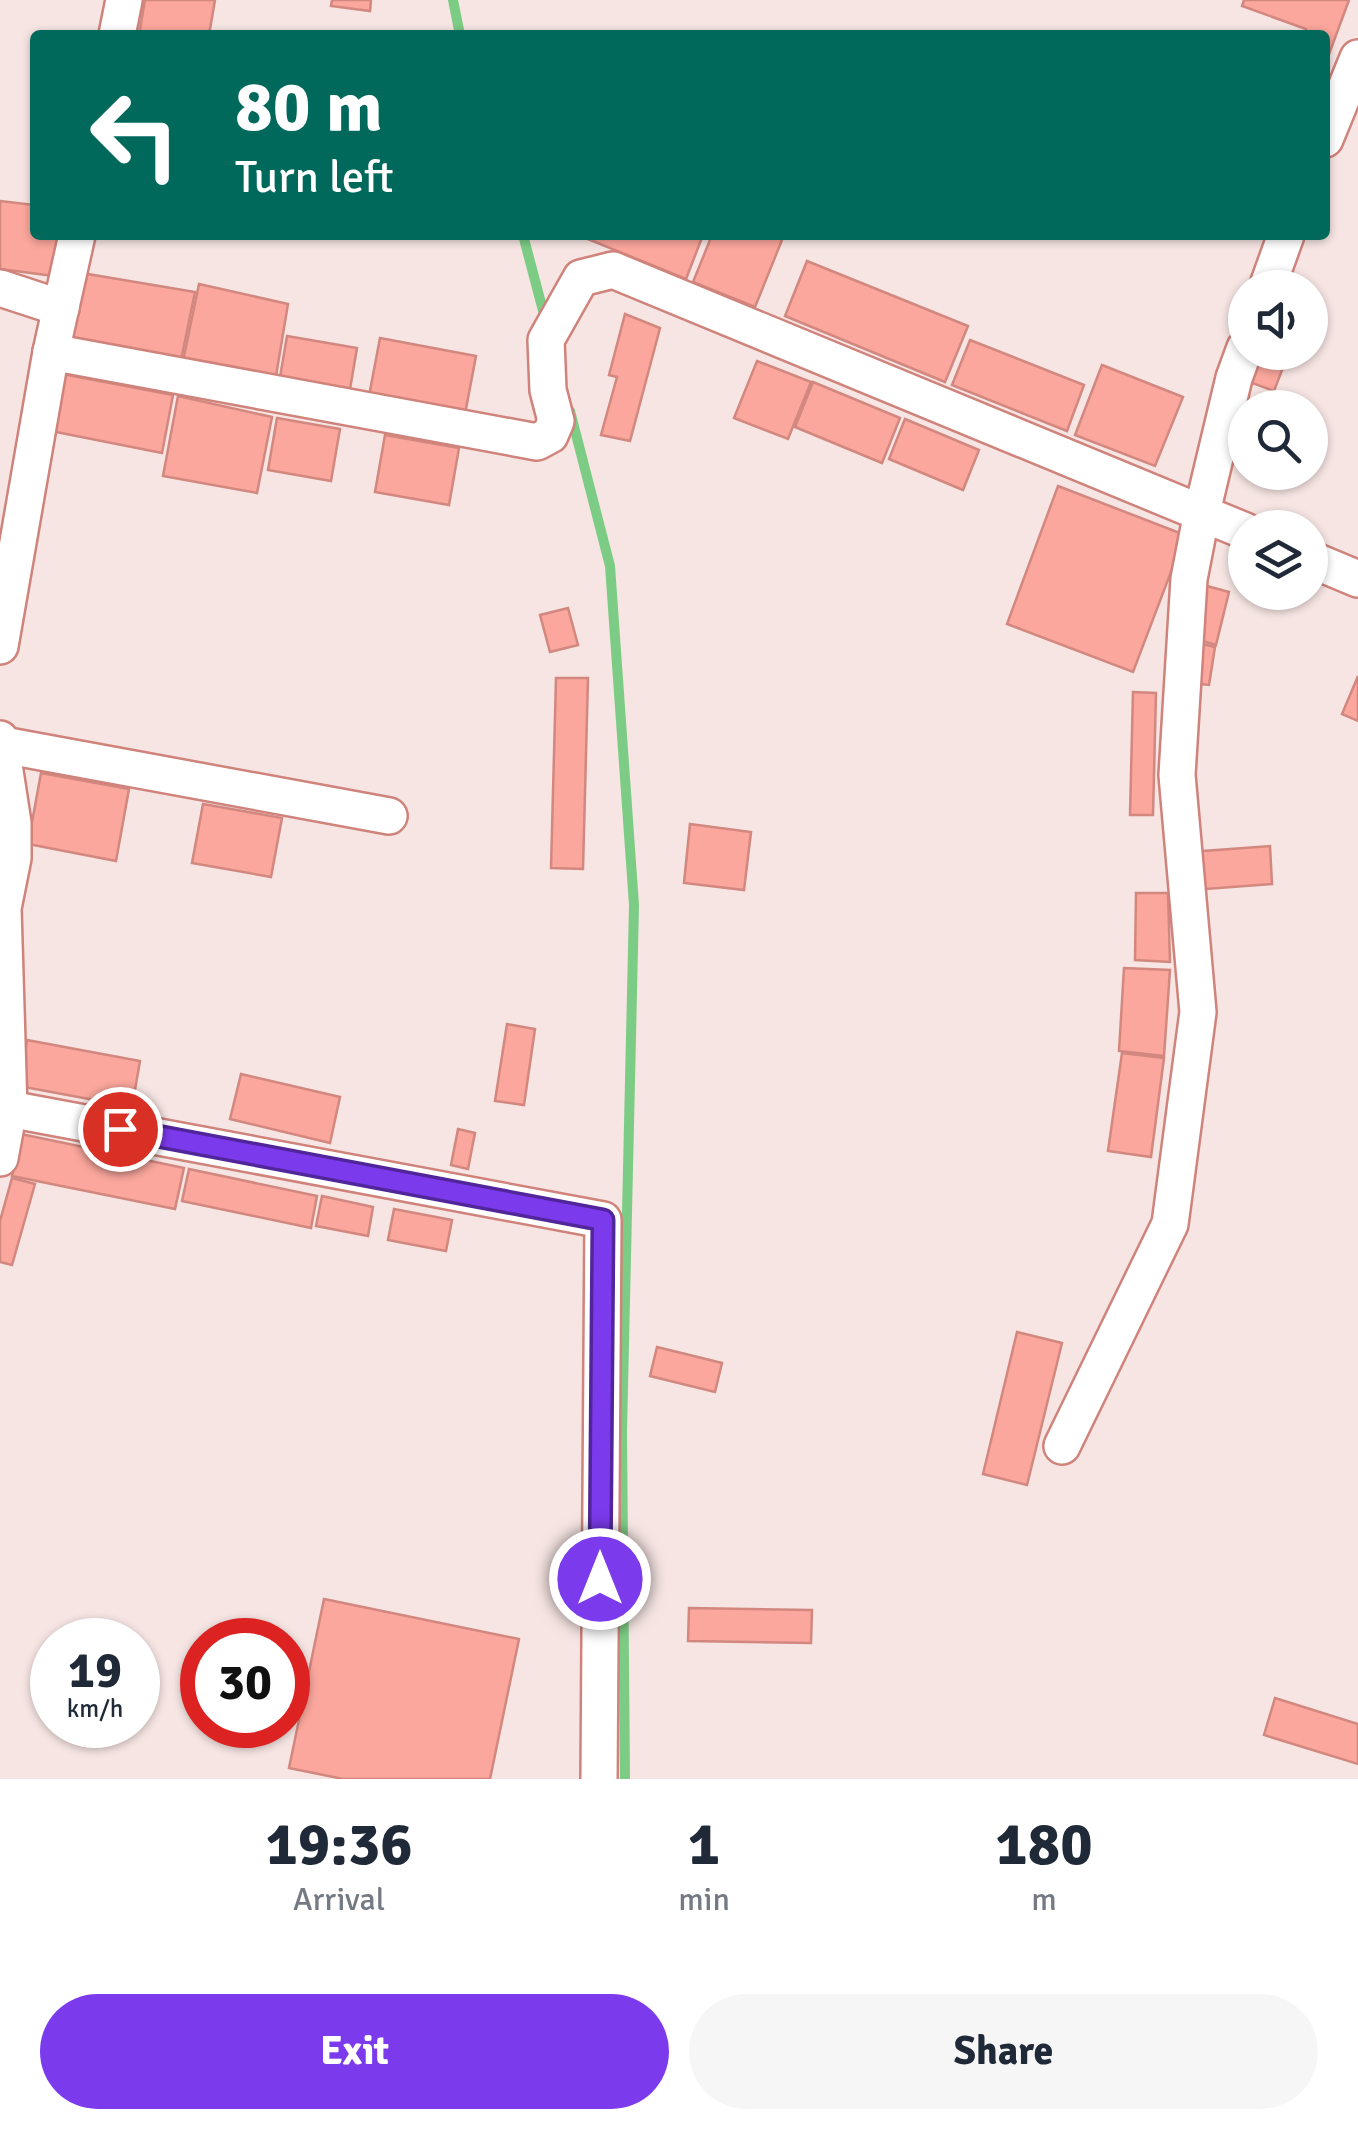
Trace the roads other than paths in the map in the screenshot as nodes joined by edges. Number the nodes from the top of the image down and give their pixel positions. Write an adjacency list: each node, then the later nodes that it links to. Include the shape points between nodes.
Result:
1 (124, 0): 2 (street)
2 (118, 30)
3 (1358, 58): 4 (street)
4 (1330, 127)
5 (76, 240): 9 (street)
6 (1284, 240): 7 (street)
7 (1273, 270)
8 (0, 288): 9 (street)
9 (61, 308): 10 (street)
10 (51, 352): 12 (street, via 536,442 556,421 546,340 581,278 613,270); 16 (street)
11 (1237, 370): 12 (street)
12 (1202, 512): 13 (street); 21 (street, via 1189,578 1177,774 1198,1012 1170,1224)
13 (1228, 523)
14 (1328, 566): 15 (street)
15 (1358, 579)
16 (0, 646)
17 (2, 742): 18 (street); 19 (street, via 14,823 3,908)
18 (389, 816)
19 (8, 1108): 20 (street); 22 (street, via 603,1220)
20 (0, 1158)
21 (1062, 1446)
22 (599, 1779)

